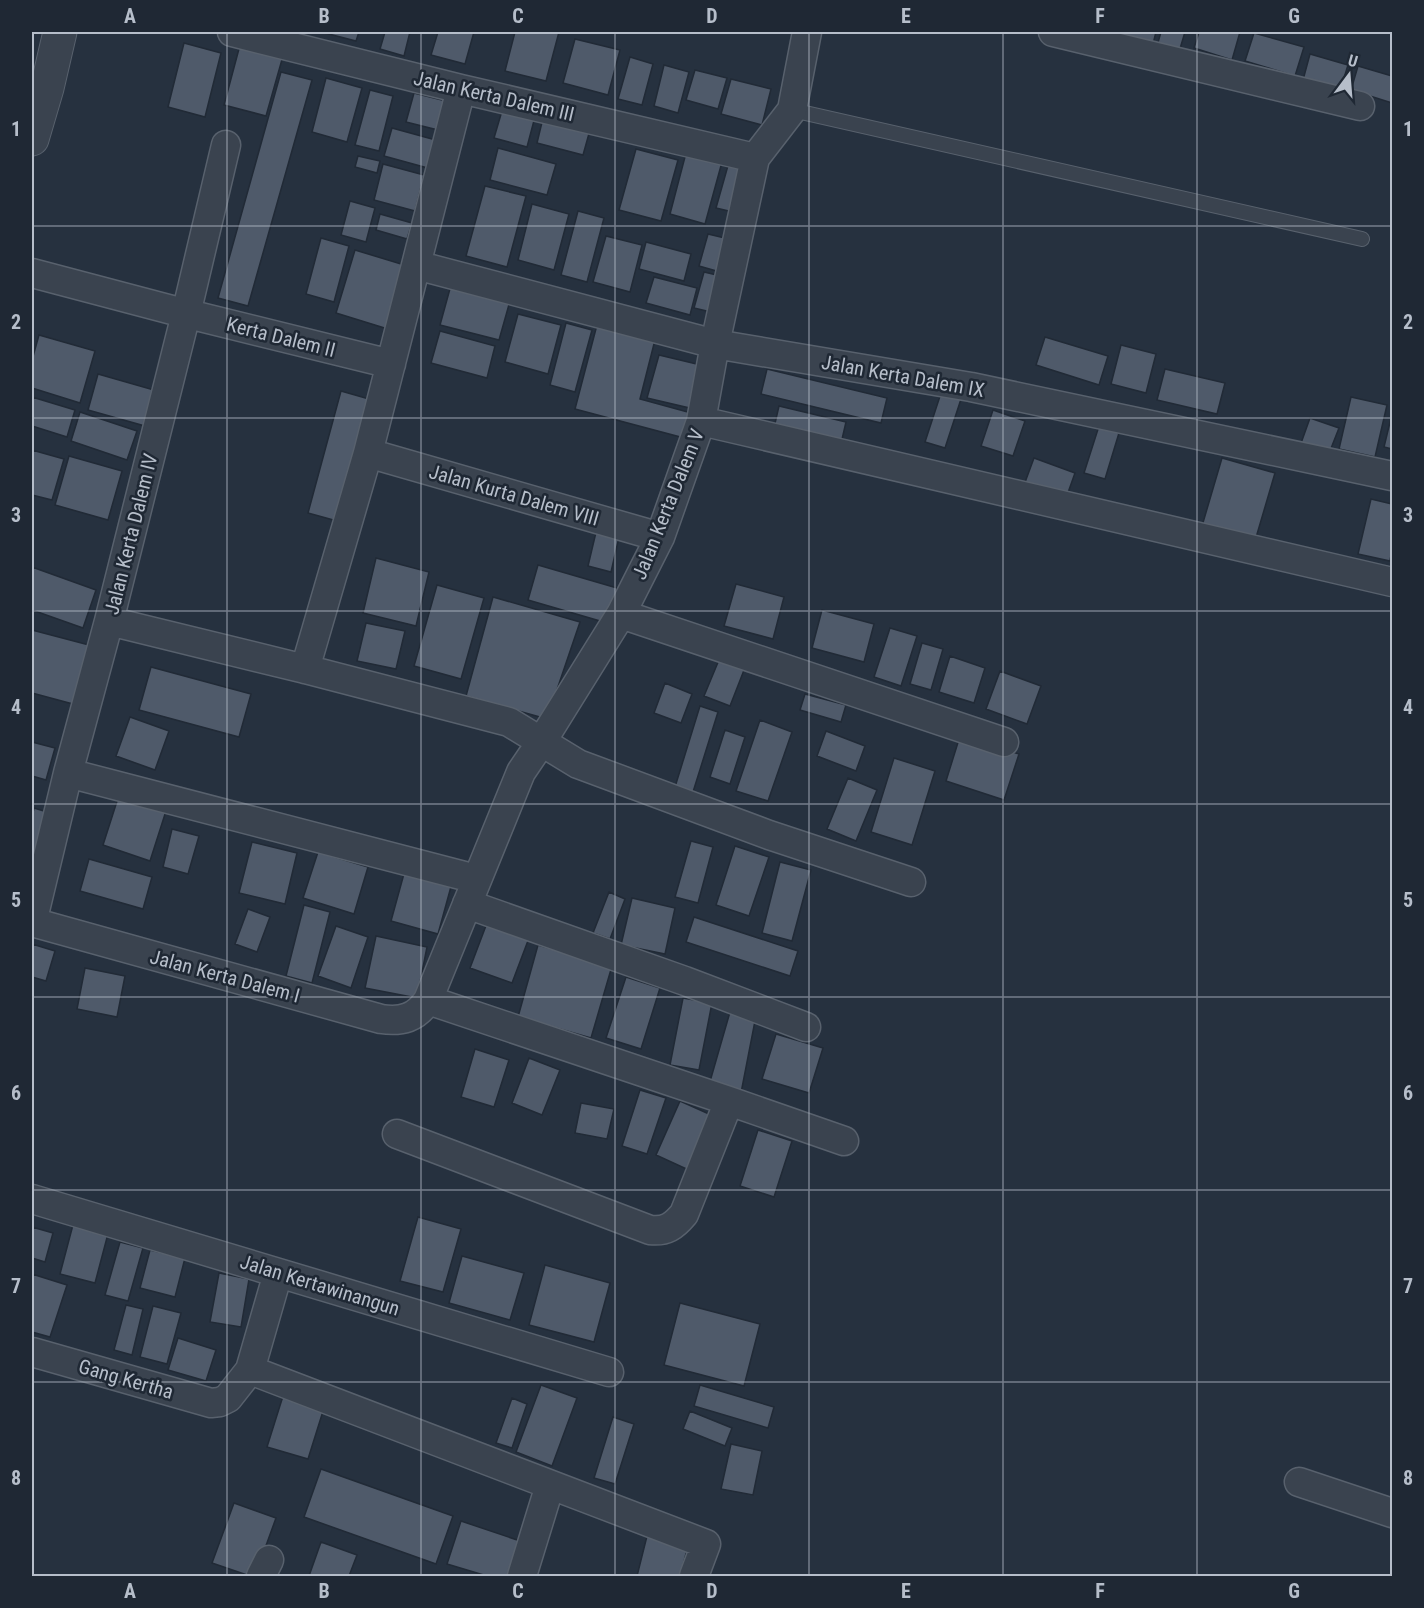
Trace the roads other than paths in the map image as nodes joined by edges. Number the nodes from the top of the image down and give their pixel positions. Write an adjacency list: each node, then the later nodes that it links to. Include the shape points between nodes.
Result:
1 (60, 32): 8 (street)
2 (232, 32): 5 (street, Jalan Kerta Dalem III)
3 (807, 32): 7 (street, Jalan Kerta Dalem V)
4 (1053, 32): 6 (street)
5 (461, 89): 10 (street, Jalan Kerta Dalem III); 12 (street)
6 (1360, 106)
7 (792, 110): 10 (street, Jalan Kerta Dalem V); 11 (lane)
8 (32, 139)
9 (226, 145): 14 (street, Jalan Kerta Dalem IV)
10 (756, 158): 15 (street, Jalan Kerta Dalem V)
11 (1362, 239)
12 (416, 265): 15 (street, Jalan Kerta Dalem IX); 16 (street)
13 (32, 273): 14 (street, Kerta Dalem II)
14 (179, 312): 16 (street, Kerta Dalem II); 23 (street, Jalan Kerta Dalem IV)
15 (715, 344): 17 (street, Jalan Kerta Dalem V); 19 (street, Jalan Kerta Dalem IX, via 971,387)
16 (391, 364): 18 (street)
17 (701, 421): 20 (street, Jalan Kerta Dalem V); 21 (street)
18 (368, 453): 20 (street, Jalan Kurta Dalem VIII); 24 (street)
19 (1392, 476)
20 (660, 537): 22 (street, Jalan Kerta Dalem V)
21 (1392, 582)
22 (621, 614): 25 (street, Jalan Kerta Dalem V); 26 (street)
23 (109, 621): 24 (street); 27 (street, Jalan Kerta Dalem IV)
24 (305, 669): 25 (street, via 509,722)
25 (543, 741): 28 (street, via 578,764); 29 (street, Jalan Kerta Dalem V, via 521,772)
26 (1004, 742)
27 (68, 773): 29 (street); 30 (street, Jalan Kerta Dalem IV)
28 (911, 882)
29 (472, 892): 31 (street, Jalan Kerta Dalem V); 32 (street, via 674,977)
30 (32, 922): 31 (street, Jalan Kerta Dalem I, via 390,1020 399,1020)
31 (423, 1007): 33 (street)
32 (806, 1027)
33 (729, 1101): 34 (street, via 684,1214 668,1229 658,1231); 35 (street)
34 (397, 1134)
35 (844, 1141)
36 (32, 1199): 37 (street, Jalan Kertawinangun)
37 (278, 1273): 39 (street); 40 (street, Jalan Kertawinangun)
38 (32, 1352): 39 (street, Gang Kertha, via 211,1403 228,1398)
39 (250, 1370): 42 (street)
40 (609, 1372)
41 (1299, 1482): 43 (street)
42 (550, 1485): 44 (street); 45 (street, via 706,1544)
43 (1392, 1513)
44 (522, 1576)
45 (694, 1576)

